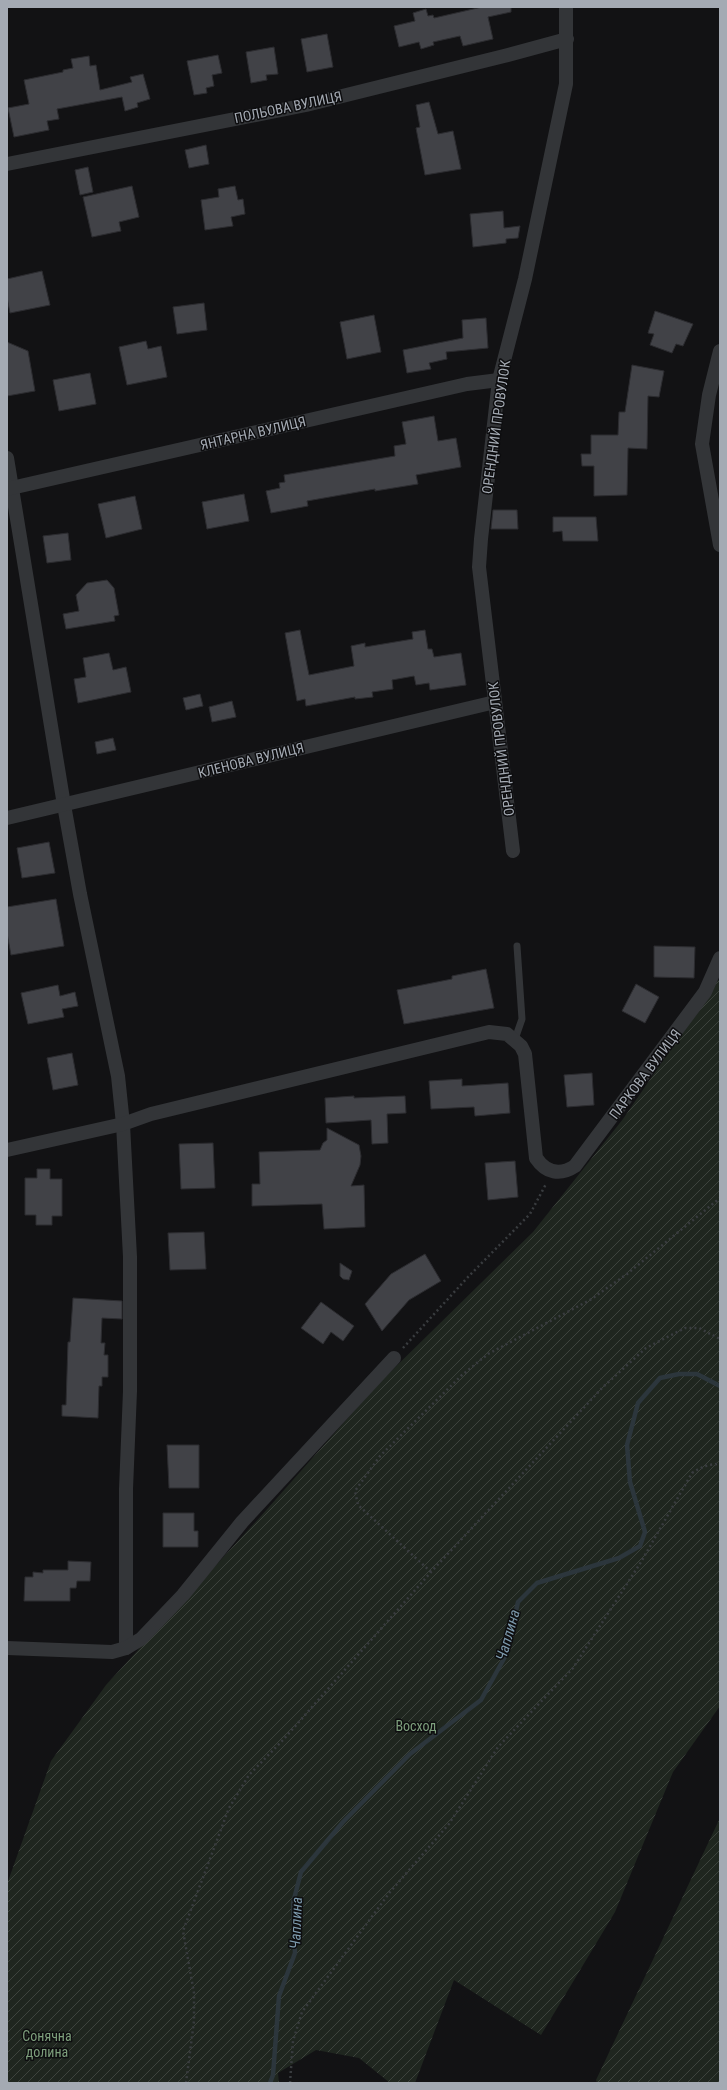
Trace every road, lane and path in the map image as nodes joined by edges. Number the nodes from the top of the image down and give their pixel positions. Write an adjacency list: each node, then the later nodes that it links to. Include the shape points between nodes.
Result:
1 (566, 7): 2 (street, ОРЕНДНИЙ ПРОВУЛОК)
2 (567, 39): 3 (street, ПОЛЬОВА ВУЛИЦЯ, via 306,105); 5 (street, ОРЕНДНИЙ ПРОВУЛОК, via 566,84 525,279)
3 (7, 164)
4 (720, 351): 8 (street, via 708,395 702,444)
5 (499, 380): 7 (street, ЯНТАРНА ВУЛИЦЯ, via 467,384); 9 (street, ОРЕНДНИЙ ПРОВУЛОК, via 479,567)
6 (7, 458): 7 (street)
7 (10, 488): 10 (street)
8 (720, 544)
9 (495, 702): 10 (street, КЛЕНОВА ВУЛИЦЯ); 12 (street, ОРЕНДНИЙ ПРОВУЛОК)
10 (64, 805): 11 (street, КЛЕНОВА ВУЛИЦЯ); 16 (street, via 118,1076)
11 (7, 818)
12 (513, 851)
13 (517, 946): 15 (lane, via 522,1019)
14 (720, 958): 18 (street, ПАРКОВА ВУЛИЦЯ, via 705,992 575,1166)
15 (515, 1039): 16 (street, via 507,1034 489,1032 151,1114); 18 (street, via 525,1054 536,1158 546,1169)
16 (123, 1124): 17 (street); 25 (street, via 130,1257)
17 (7, 1150)
18 (554, 1172): 21 (path, via 530,1214)
19 (720, 1198): 23 (path, via 627,1274 590,1300 488,1354 462,1375 380,1456 355,1491 358,1506)
20 (720, 1339): 23 (path, via 699,1328 685,1328 646,1348 603,1387)
21 (394, 1358): 25 (street, via 242,1522 183,1595 141,1638)
22 (720, 1464): 27 (path, via 699,1468 686,1480 641,1562 573,1668 498,1747 449,1824 390,1892 318,1988 302,2012 294,2042)
23 (431, 1572): 26 (path, via 283,1740 249,1774 229,1808 183,1931 194,1993 194,2021)
24 (7, 1648): 25 (street, via 112,1652)
25 (126, 1648)
26 (186, 2083)
27 (290, 2083)

